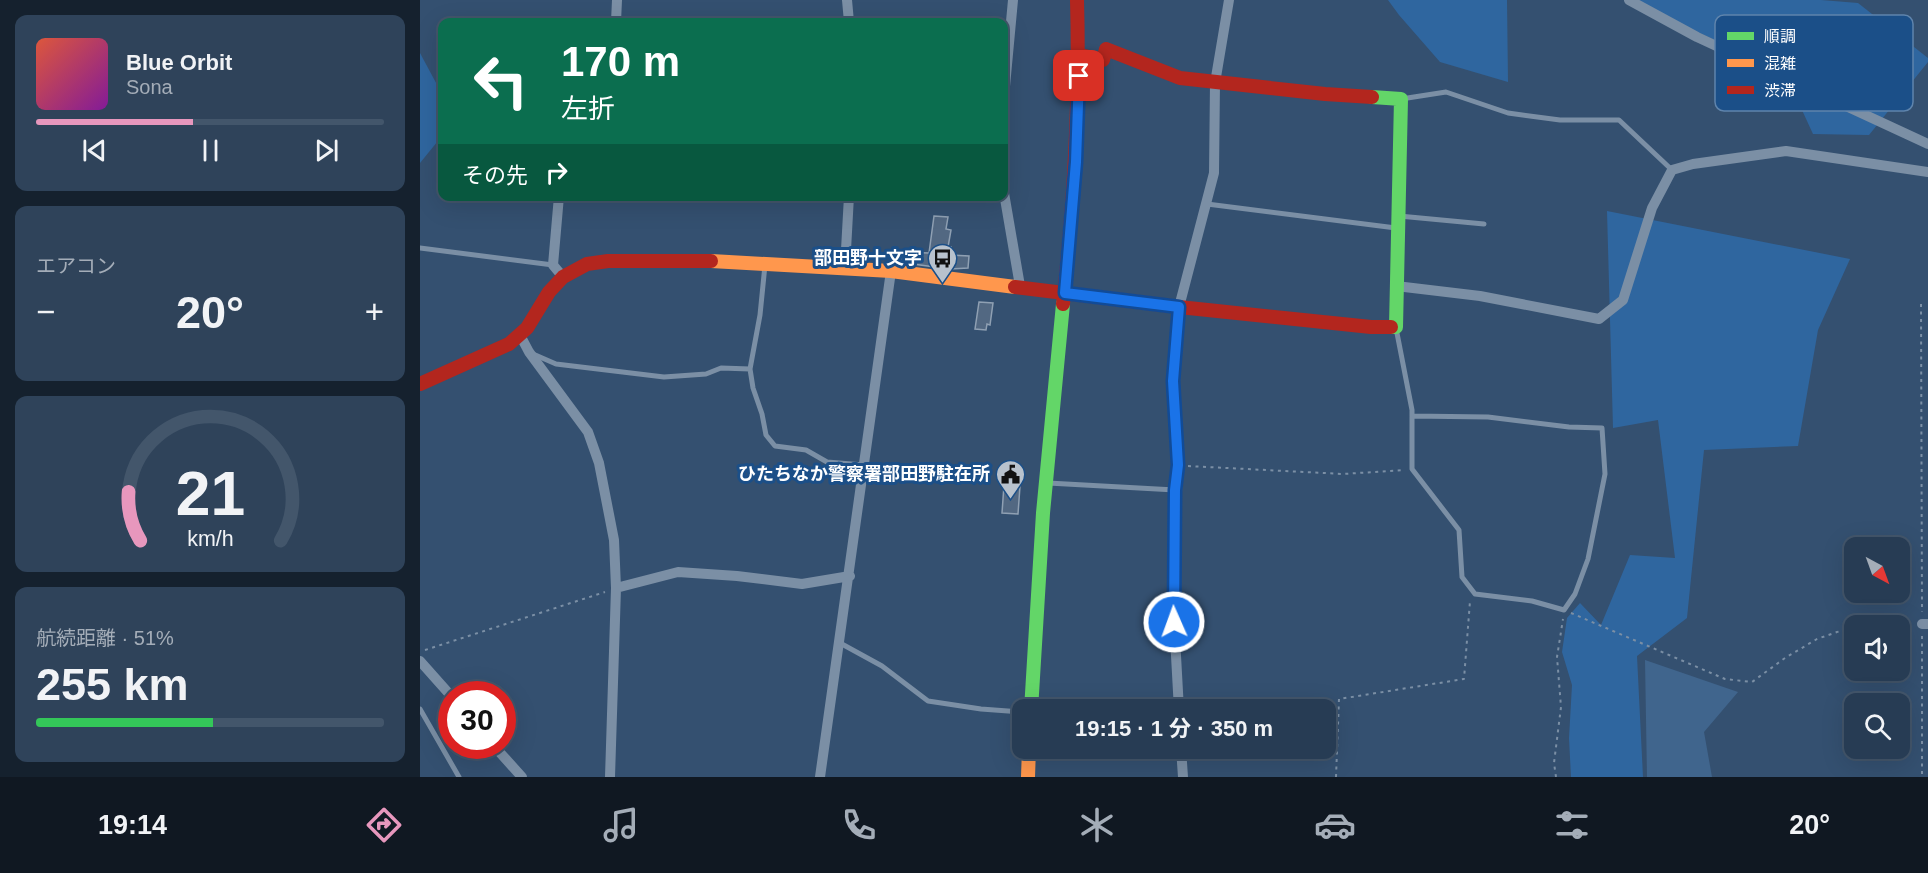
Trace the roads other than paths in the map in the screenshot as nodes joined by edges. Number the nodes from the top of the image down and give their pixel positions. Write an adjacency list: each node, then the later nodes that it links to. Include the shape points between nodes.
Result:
1 (616, 0): 7 (street)
2 (847, 0): 8 (street)
3 (1013, 0): 10 (street)
4 (1077, 0): 11 (street)
5 (1229, 0): 12 (street)
6 (1629, 0): 9 (street)
7 (616, 18)
8 (849, 18)
9 (1715, 45)
10 (1008, 54)
11 (1080, 55): 12 (street, via 1103,60 1106,49 1180,78); 32 (street)
12 (1215, 83): 13 (street); 21 (street, via 1214,173)
13 (1401, 99): 16 (lane, via 1446,92 1508,113 1560,120 1618,120); 22 (street)
14 (1857, 111): 15 (street)
15 (1928, 144)
16 (1672, 170): 17 (street, via 1786,151); 31 (street, via 1652,208 1623,300 1599,319 1480,296)
17 (1928, 172)
18 (559, 201): 25 (street)
19 (849, 201): 27 (street)
20 (1005, 201): 30 (street)
21 (1207, 204): 22 (lane); 33 (street)
22 (1398, 222): 23 (lane); 31 (street)
23 (1484, 224)
24 (420, 248): 25 (lane)
25 (553, 264): 29 (street)
26 (765, 265): 27 (street); 29 (street, via 695,260 608,261 587,264); 37 (lane)
27 (845, 267): 28 (street)
28 (891, 272): 30 (street); 40 (street)
29 (563, 277): 35 (street)
30 (1020, 286): 32 (street)
31 (1396, 286): 34 (street)
32 (1065, 293): 33 (street); 41 (street)
33 (1179, 307): 34 (street); 42 (street, via 1173,381 1178,465)
34 (1396, 327): 39 (lane)
35 (520, 335): 36 (street); 38 (street, via 498,350)
36 (529, 352): 37 (lane, via 556,364 664,377 706,374 721,368); 44 (street, via 592,442 614,540)
37 (750, 369): 40 (lane, via 766,435 775,446 806,450 827,462)
38 (420, 384)
39 (1412, 416): 39 (lane, via 1413,470 1458,530 1462,578 1471,590 1475,594 1532,601 1564,610 1575,594 1588,559 1605,474 1602,428 1488,417)
40 (865, 465): 43 (street)
41 (1046, 483): 42 (lane); 48 (street)
42 (1175, 490): 49 (street, via 1173,601)
43 (850, 576): 44 (street, via 802,584 678,572); 45 (street)
44 (616, 588): 57 (street)
45 (840, 643): 51 (lane, via 882,666 928,701); 58 (street)
46 (420, 662): 47 (street)
47 (438, 682)
48 (1031, 699)
49 (1178, 699)
50 (420, 709): 55 (lane)
51 (1012, 711)
52 (506, 759): 56 (street)
53 (1029, 759): 59 (street)
54 (1182, 759): 60 (street)
55 (459, 777)
56 (522, 777)
57 (610, 777)
58 (820, 777)
59 (1028, 777)
60 (1183, 777)

